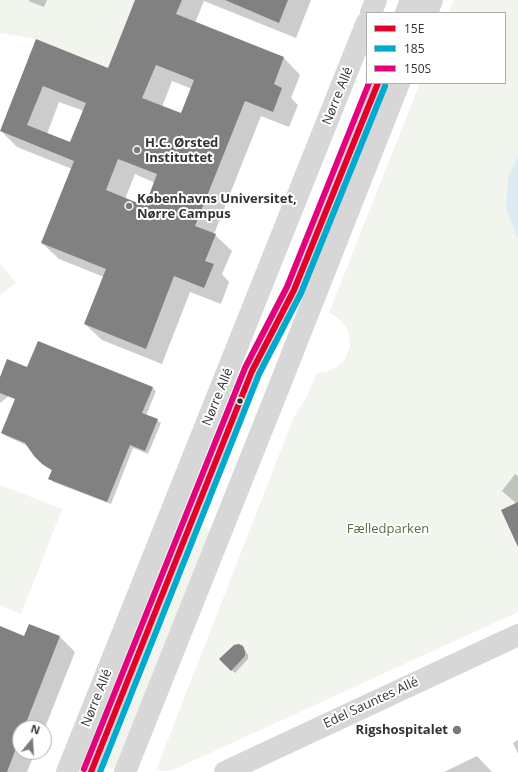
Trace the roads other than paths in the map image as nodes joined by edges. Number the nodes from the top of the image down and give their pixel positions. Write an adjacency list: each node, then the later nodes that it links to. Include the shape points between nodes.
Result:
1 (376, 0): 4 (street)
2 (411, 0): 5 (street)
3 (432, 0): 6 (street)
4 (371, 12)
5 (406, 12)
6 (427, 12)
7 (366, 25): 11 (street, Nørre Allé)
8 (378, 84): 12 (street, via 294,290 249,377)
9 (399, 84): 13 (street)
10 (518, 635): 14 (street, Edel Sauntes Allé)
11 (68, 772)
12 (91, 772)
13 (125, 772)
14 (225, 772)

